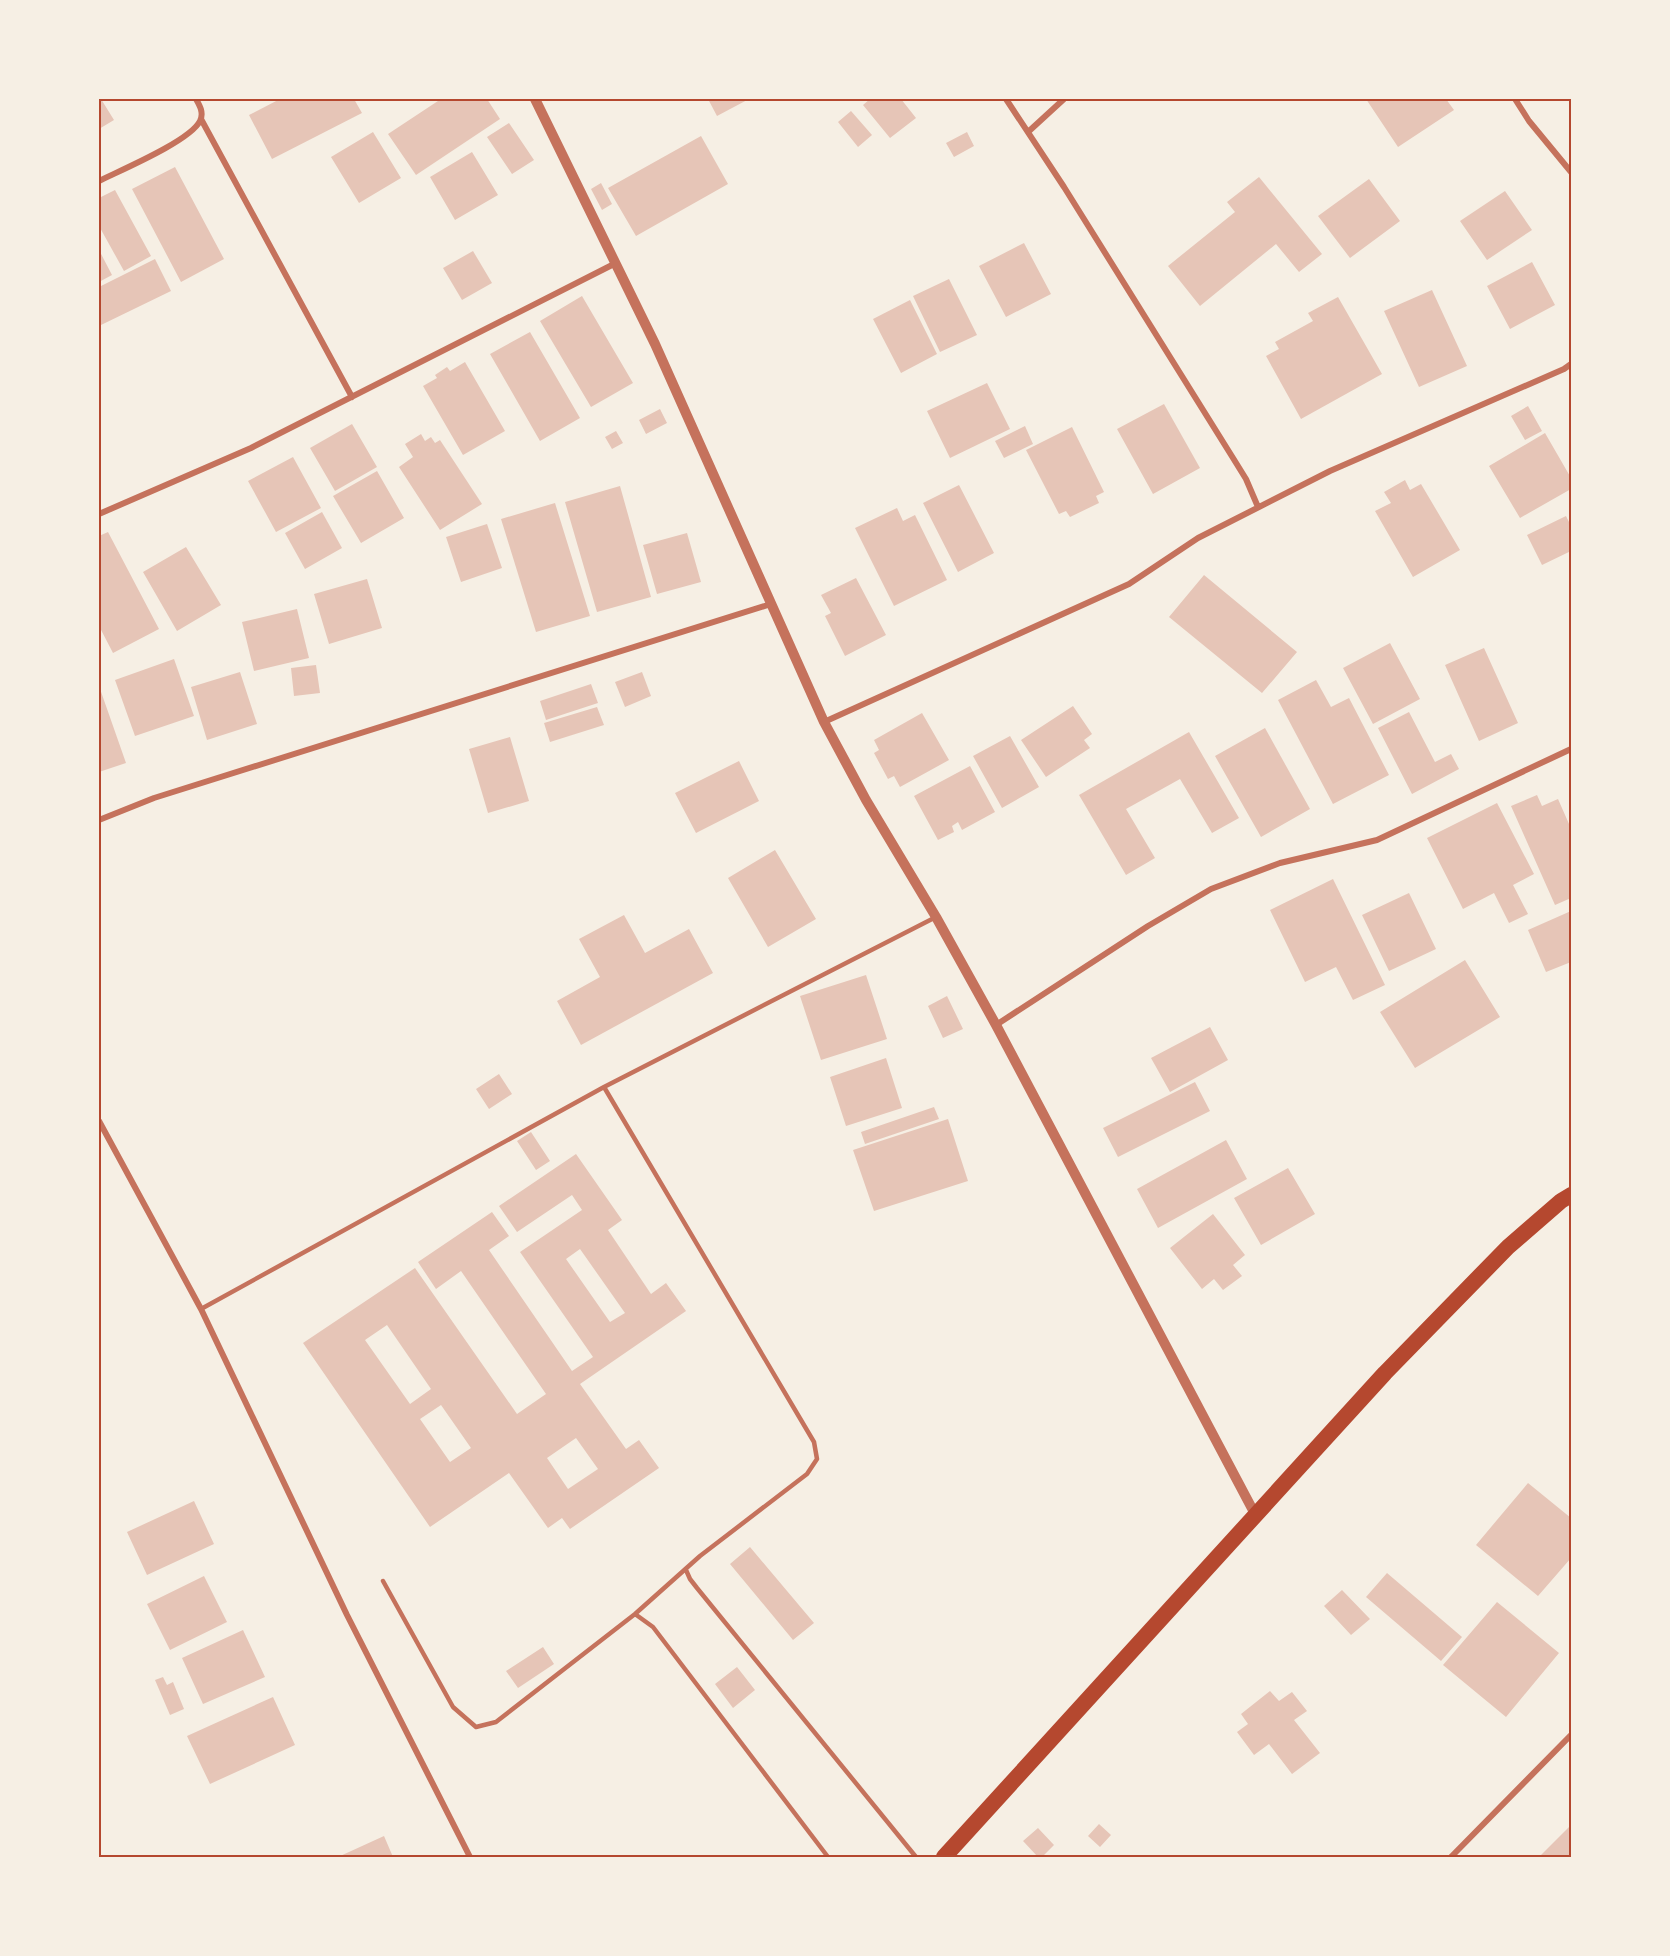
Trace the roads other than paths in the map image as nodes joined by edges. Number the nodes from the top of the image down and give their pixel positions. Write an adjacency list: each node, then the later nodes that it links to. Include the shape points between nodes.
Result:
1 (196, 99): 6 (street)
2 (535, 99): 10 (street)
3 (1006, 99): 7 (street)
4 (1064, 99): 7 (street)
5 (1515, 99): 8 (street)
6 (201, 119): 9 (street, via 173,143); 12 (street)
7 (1028, 132): 13 (street, via 1246,479)
8 (1571, 172)
9 (99, 181)
10 (616, 263): 12 (street); 15 (street)
11 (1571, 364): 13 (street)
12 (352, 397): 14 (street, via 251,448)
13 (1258, 507): 16 (street, via 1198,538 1129,584)
14 (99, 514)
15 (771, 604): 16 (street); 18 (street, via 154,798)
16 (824, 722): 19 (street)
17 (1571, 749): 20 (street, via 1377,840 1280,863 1211,889)
18 (99, 820)
19 (936, 917): 20 (street); 21 (lane)
20 (996, 1025): 25 (street)
21 (604, 1087): 24 (lane); 26 (lane, via 814,1442 817,1459 807,1474)
22 (99, 1121): 24 (street)
23 (1571, 1195): 25 (highway, via 1508,1247 1385,1373)
24 (201, 1310): 30 (street, via 347,1615)
25 (1256, 1516): 33 (highway)
26 (686, 1569): 28 (lane); 32 (lane, via 697,1588)
27 (383, 1581): 28 (lane, via 453,1707 476,1727 496,1722)
28 (635, 1614): 31 (lane, via 653,1627)
29 (1571, 1736): 34 (street)
30 (470, 1857)
31 (828, 1857)
32 (916, 1857)
33 (944, 1857)
34 (1451, 1857)

